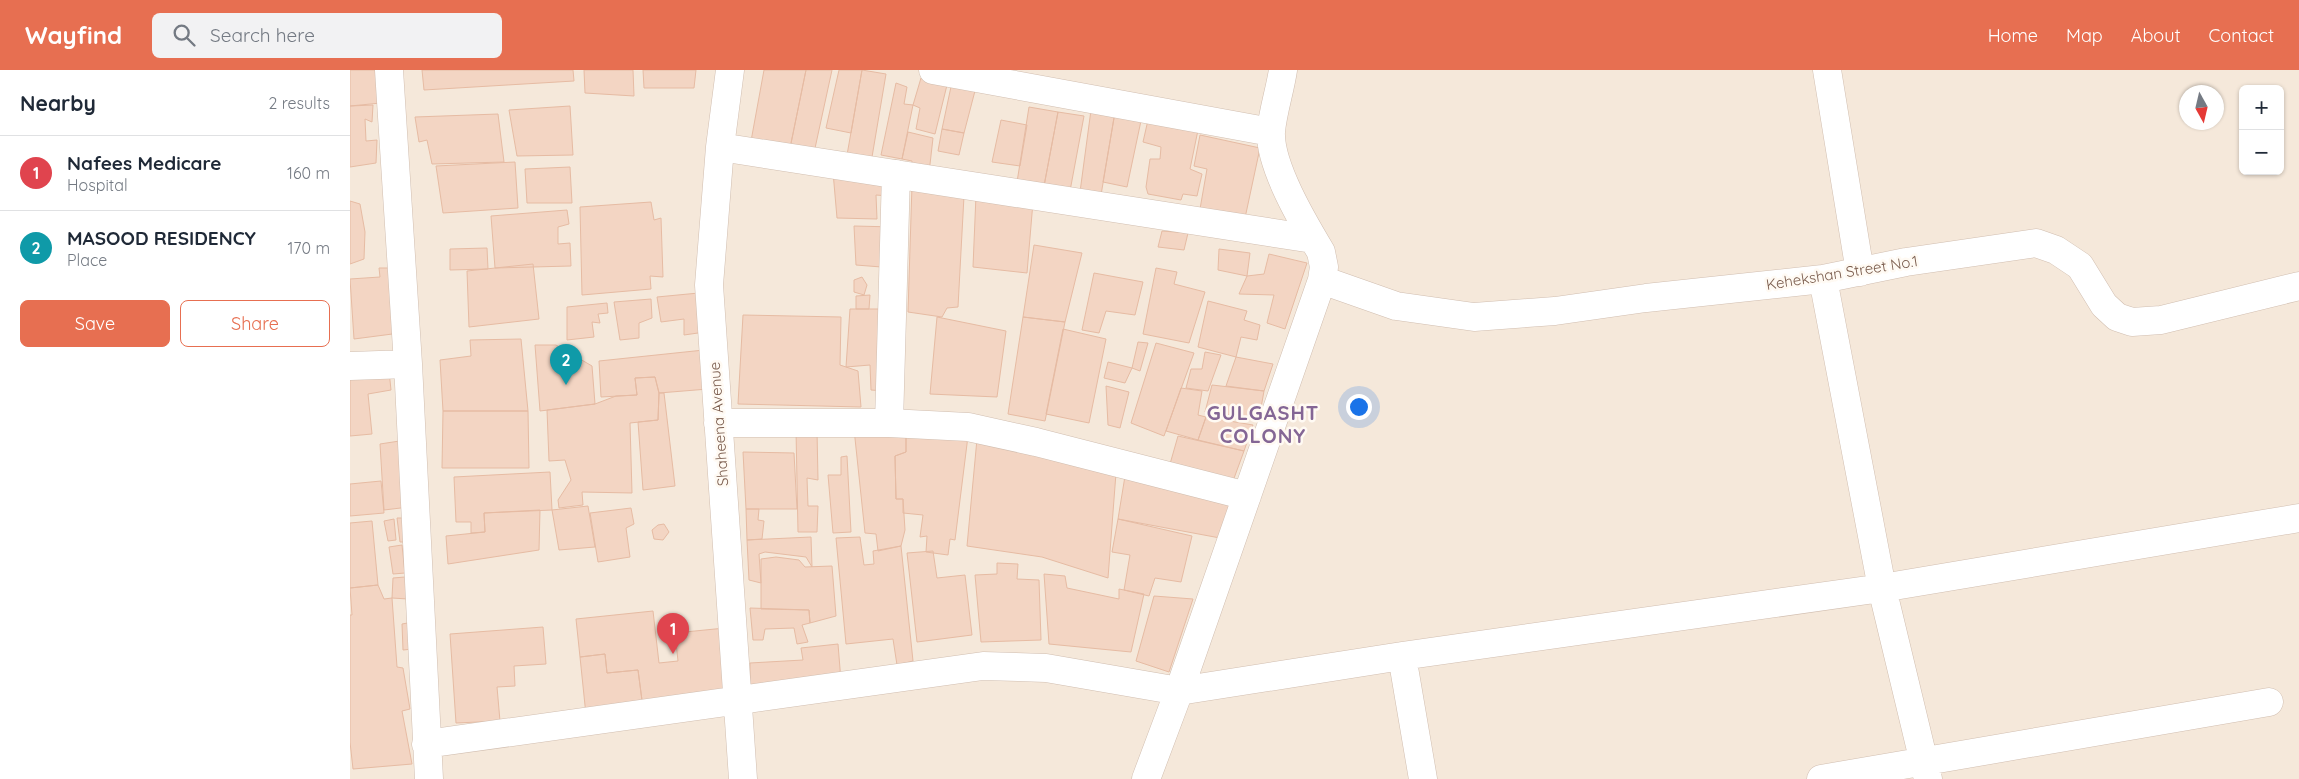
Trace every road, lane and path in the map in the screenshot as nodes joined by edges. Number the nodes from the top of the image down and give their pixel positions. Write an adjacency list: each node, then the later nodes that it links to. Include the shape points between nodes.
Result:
1 (389, 70): 14 (street)
2 (730, 70): 7 (street, Shaheena Avenue)
3 (933, 70): 6 (street)
4 (1284, 70): 6 (street)
5 (1827, 70): 10 (street)
6 (1271, 132): 9 (street, via 1277,167)
7 (720, 147): 8 (street); 16 (street, Shaheena Avenue, via 709,285)
8 (896, 174): 9 (street); 17 (street)
9 (1313, 239): 12 (street, via 1321,252)
10 (1860, 272): 11 (street, Kehekshan Street No.1); 13 (street, Kehekshan Street No.1, via 2036,243 2056,250 2080,266 2104,305 2117,317 2132,322 2161,320)
11 (1823, 279): 12 (street, Kehekshan Street No.1, via 1555,311 1474,317 1396,306); 20 (street)
12 (1322, 280): 18 (street)
13 (2299, 286)
14 (408, 364): 15 (street); 25 (street)
15 (350, 366)
16 (718, 423): 17 (street); 23 (street, Shaheena Avenue)
17 (889, 423): 18 (street, via 968,427)
18 (1247, 496): 22 (street)
19 (2299, 518): 20 (street)
20 (1882, 588): 21 (street); 26 (street)
21 (1402, 656): 22 (street); 30 (street)
22 (1179, 691): 23 (street, via 1046,668 983,666); 29 (street)
23 (738, 701): 25 (street); 28 (street, Shaheena Avenue)
24 (2269, 702): 26 (street)
25 (426, 744): 27 (street)
26 (1926, 770): 31 (street)
27 (429, 779)
28 (743, 779)
29 (1146, 779)
30 (1423, 779)
31 (1821, 779)

